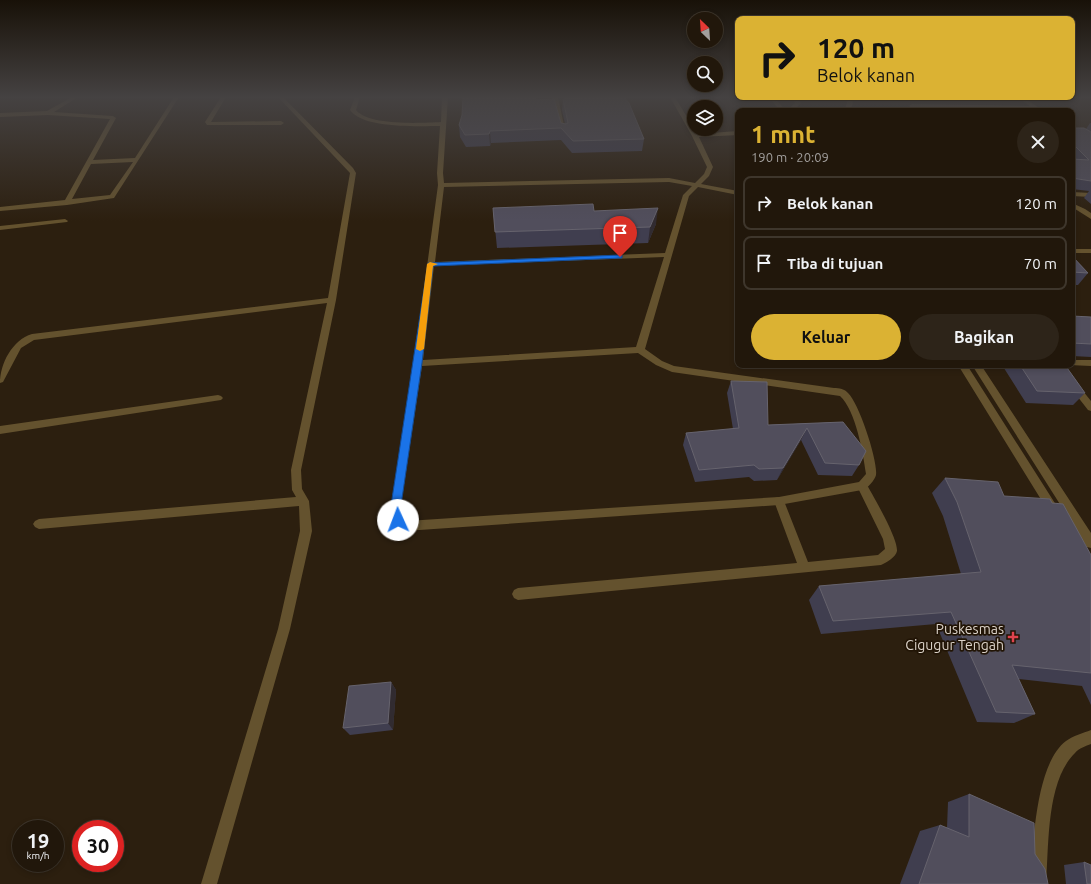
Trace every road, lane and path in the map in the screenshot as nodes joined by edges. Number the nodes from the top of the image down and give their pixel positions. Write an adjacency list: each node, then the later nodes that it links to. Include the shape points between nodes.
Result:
1 (102, 138): 7 (street)
2 (151, 138): 6 (street)
3 (321, 138): 23 (street, via 352,173)
4 (441, 138): 8 (street)
5 (696, 138): 9 (street, via 710,167 707,175)
6 (137, 160): 7 (street); 13 (street, via 112,197)
7 (90, 162): 13 (street)
8 (441, 185): 9 (street, via 669,180); 22 (street)
9 (697, 185): 10 (street); 21 (street, via 686,195)
10 (735, 193)
11 (1075, 194): 12 (street)
12 (1091, 195)
13 (67, 203): 15 (street)
14 (1075, 206): 16 (street)
15 (0, 209)
16 (1091, 217)
17 (65, 221): 18 (street)
18 (0, 228)
19 (1075, 251): 20 (street)
20 (1091, 251)
21 (667, 255): 22 (street); 24 (street)
22 (430, 264): 26 (street)
23 (332, 300): 31 (street, via 32,337 18,346); 36 (street, via 296,470 297,490)
24 (640, 350): 26 (street); 35 (street, via 672,369 843,393 852,403 870,462 871,475)
25 (1091, 362): 27 (street)
26 (418, 363): 37 (street, via 395,512 398,520 405,526)
27 (1075, 363)
28 (964, 368): 38 (street)
29 (978, 368): 40 (street)
30 (1058, 368): 33 (street)
31 (0, 380)
32 (218, 398): 34 (street)
33 (1091, 408)
34 (0, 430)
35 (862, 486): 37 (street); 41 (street, via 889,538 891,551 881,560)
36 (304, 501): 39 (street); 44 (street, via 306,531 284,628)
37 (779, 501): 41 (street)
38 (1058, 517)
39 (39, 524)
40 (1091, 543)
41 (805, 568): 42 (street)
42 (518, 594)
43 (1091, 737): 45 (street, via 1070,747 1057,766 1046,800)
44 (209, 884)
45 (1038, 884)

